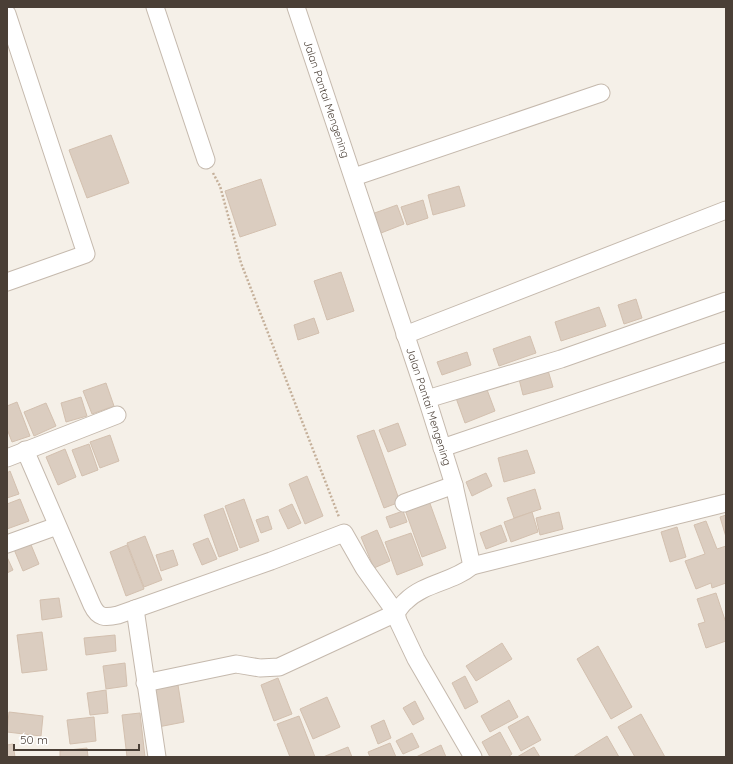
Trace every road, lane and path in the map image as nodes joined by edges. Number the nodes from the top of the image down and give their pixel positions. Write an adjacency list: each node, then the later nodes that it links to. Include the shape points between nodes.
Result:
1 (155, 7): 5 (street)
2 (296, 7): 6 (street, Jalan Pantai Mengening)
3 (7, 14): 8 (street, via 86,254)
4 (601, 94): 6 (street)
5 (206, 160): 21 (path, via 220,186 241,263)
6 (354, 177): 10 (street, Jalan Pantai Mengening)
7 (726, 210): 10 (street)
8 (7, 282)
9 (726, 301): 12 (street, via 561,359)
10 (405, 335): 12 (street, Jalan Pantai Mengening)
11 (726, 352): 14 (street)
12 (427, 399): 14 (street, Jalan Pantai Mengening)
13 (117, 415): 15 (street)
14 (442, 448): 17 (street, Jalan Pantai Mengening)
15 (25, 450): 16 (street); 20 (street)
16 (7, 458)
17 (454, 486): 18 (street); 23 (street, Jalan Pantai Mengening)
18 (404, 502)
19 (726, 503): 23 (street)
20 (57, 526): 22 (street); 24 (street, via 94,611 100,616 108,617)
21 (344, 533): 24 (street); 25 (street, via 364,568)
22 (7, 544)
23 (472, 566): 25 (street, via 461,574 417,592)
24 (135, 609): 26 (street)
25 (396, 613): 26 (street, via 279,667 260,668 236,664); 28 (street, via 416,658)
26 (145, 683): 27 (street)
27 (157, 757)
28 (473, 757)

